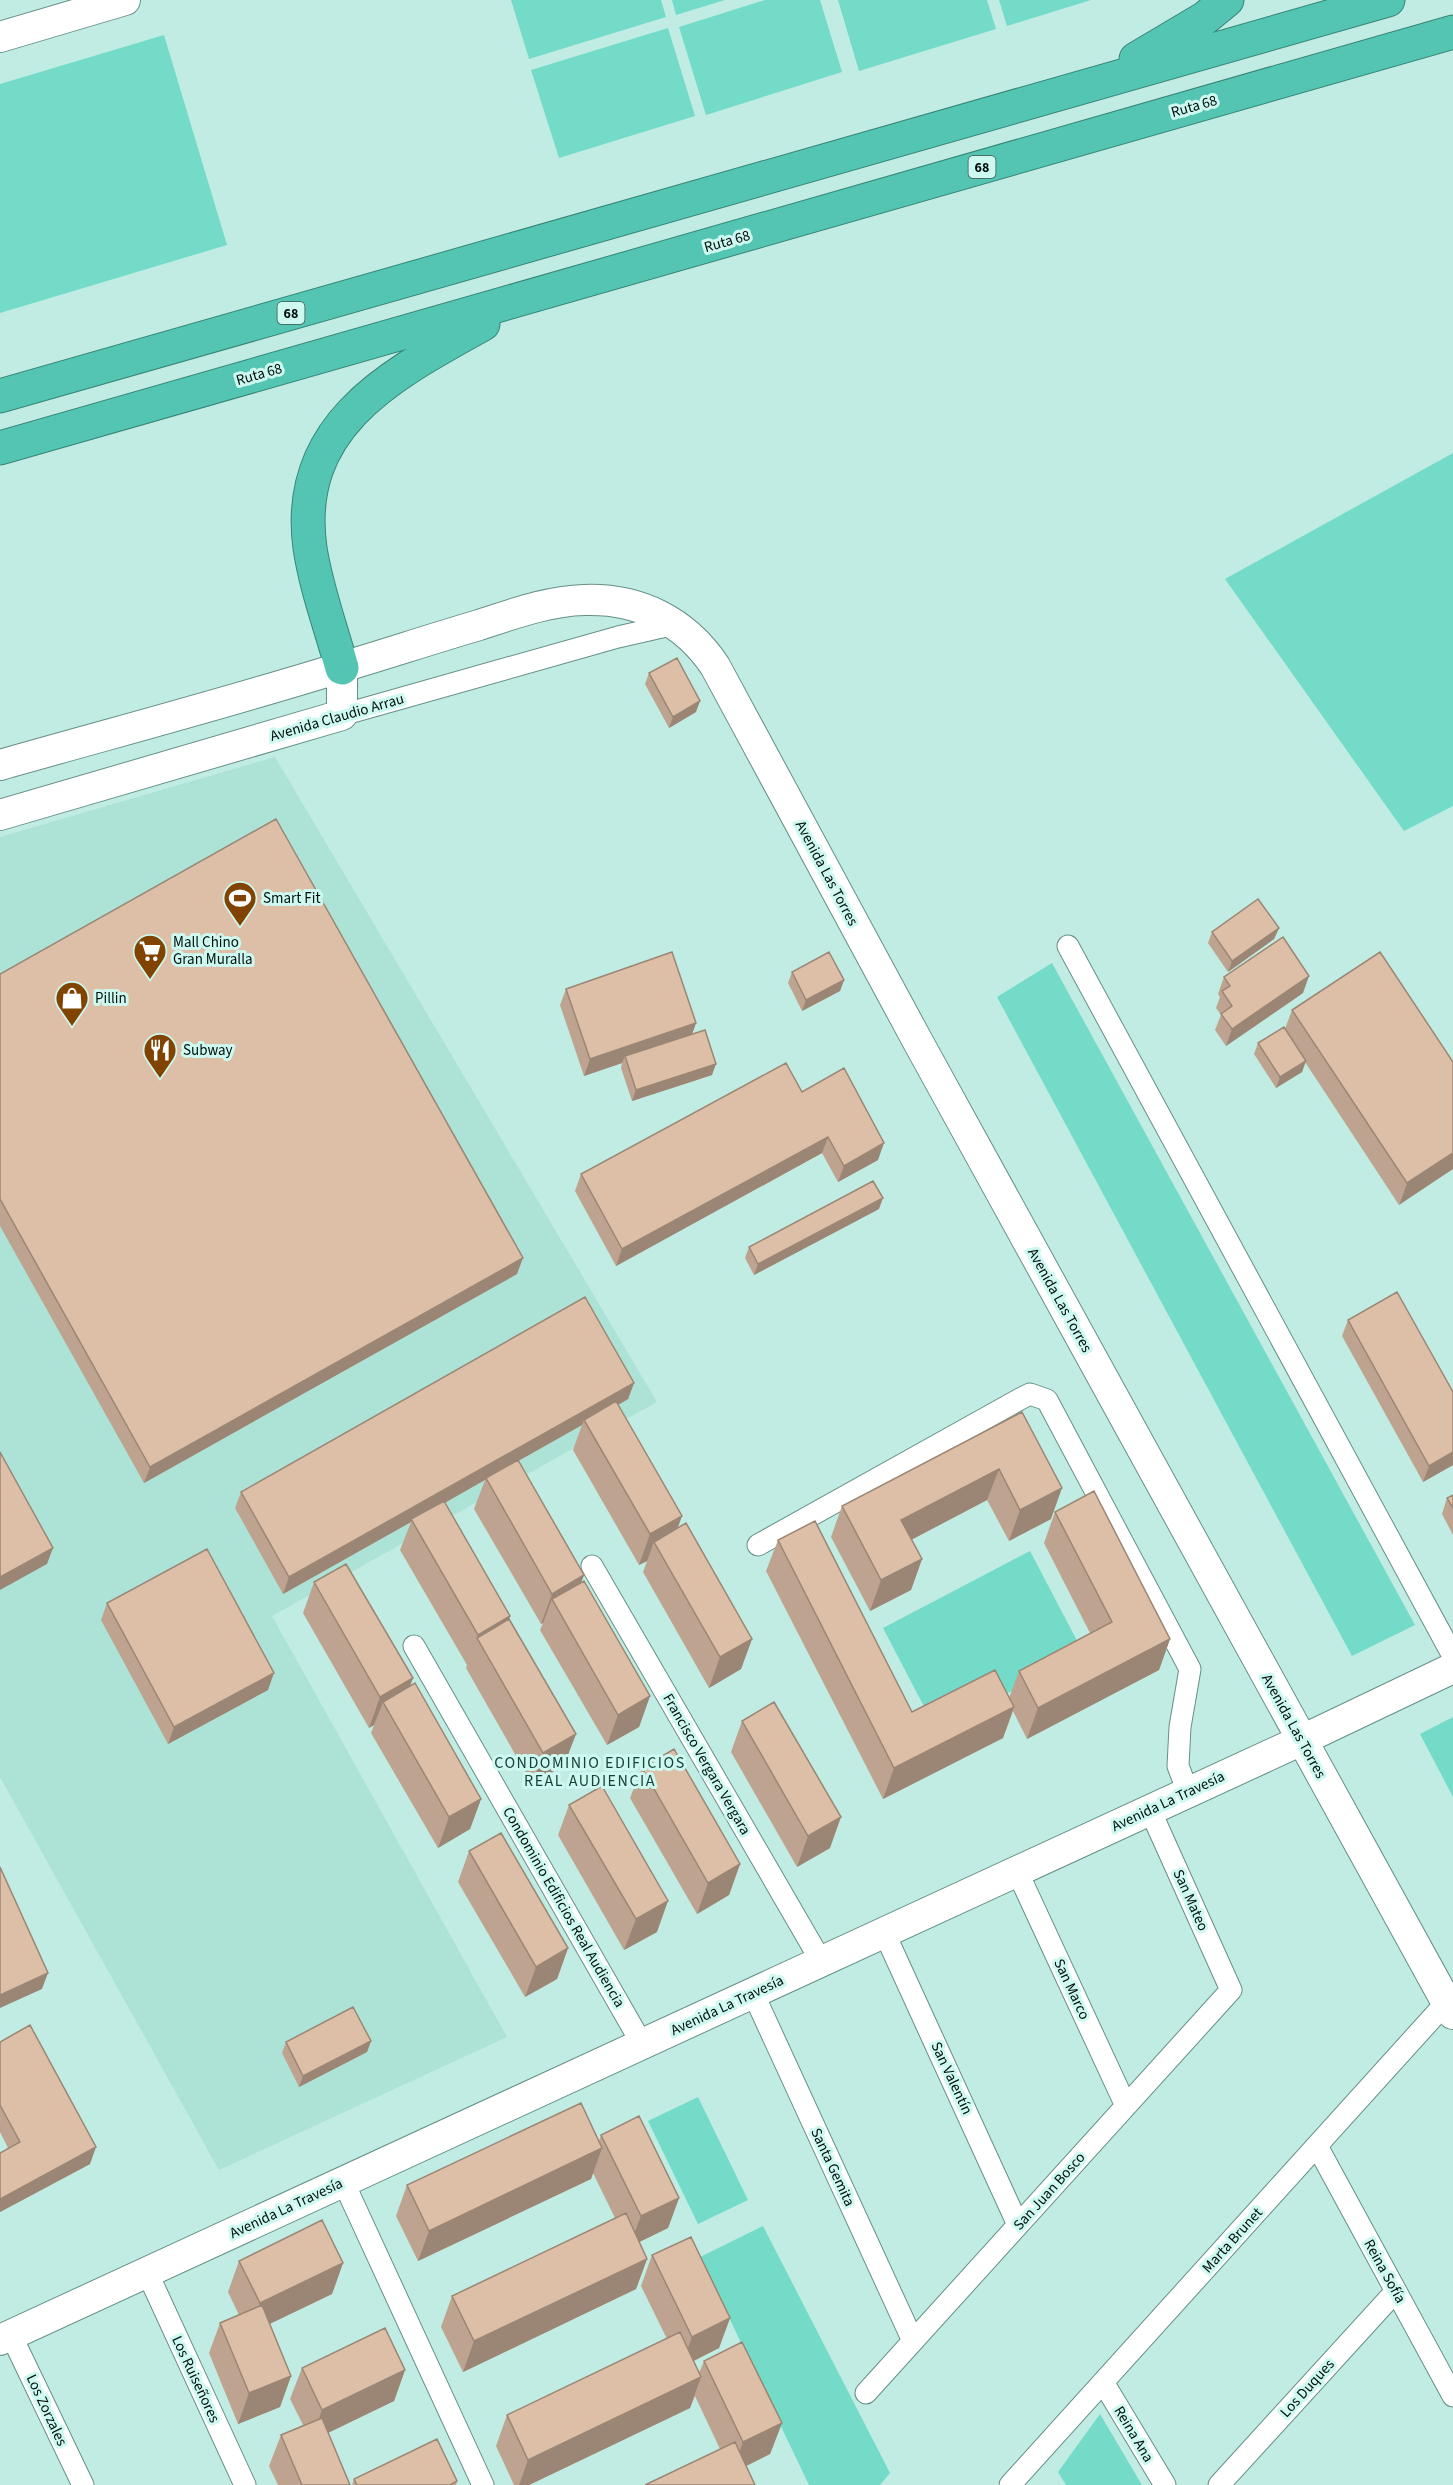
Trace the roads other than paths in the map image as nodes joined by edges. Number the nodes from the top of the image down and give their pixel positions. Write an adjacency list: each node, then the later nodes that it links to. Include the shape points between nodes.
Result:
1 (125, 0): 5 (street)
2 (1227, 0): 6 (highway, via 1158,47)
3 (1388, 0): 6 (highway, 68)
4 (1453, 32): 7 (highway, Ruta 68 / 68)
5 (0, 37)
6 (1087, 86): 8 (highway, 68)
7 (537, 295): 9 (highway, Ruta 68 / 68); 11 (highway, via 397,373 355,408 329,442 311,487 309,535)
8 (0, 396)
9 (0, 448)
10 (675, 624): 11 (street, Avenida Las Torres, via 644,608 585,600 540,606); 12 (street, Avenida Claudio Arrau); 21 (street, Avenida Las Torres, via 694,639 715,666)
11 (342, 668): 12 (street); 13 (street)
12 (342, 715): 14 (street, Avenida Claudio Arrau)
13 (0, 765)
14 (0, 815)
15 (1068, 946): 19 (street)
16 (758, 1545): 22 (street, via 1020,1399 1030,1394 1047,1400 1190,1669 1178,1766)
17 (592, 1566): 26 (street, Francisco Vergara Vergara)
18 (414, 1646): 30 (street, Condominio Edificios Real Audiencia)
19 (1453, 1656)
20 (1453, 1668): 21 (street, Avenida La Travesía)
21 (1302, 1740): 22 (street, Avenida La Travesía); 29 (street, Avenida Las Torres)
22 (1188, 1792): 23 (street, Avenida La Travesía)
23 (1150, 1810): 24 (street, Avenida La Travesía); 27 (street, San Mateo)
24 (1017, 1871): 25 (street, Avenida La Travesía); 31 (street, San Marco)
25 (884, 1932): 26 (street, Avenida La Travesía); 34 (street, San Valentín)
26 (821, 1961): 28 (street, Avenida La Travesía)
27 (1231, 1990): 31 (street, San Juan Bosco)
28 (753, 1993): 30 (street, Avenida La Travesía); 38 (street, Santa Gemita)
29 (1451, 2004): 32 (street, Marta Brunet)
30 (642, 2044): 33 (street, Avenida La Travesía)
31 (1126, 2106): 34 (street, San Juan Bosco)
32 (1317, 2146): 36 (street, Reina Sofía); 39 (street, Marta Brunet)
33 (343, 2181): 35 (street, Avenida La Travesía); 44 (street)
34 (1018, 2225): 38 (street, San Juan Bosco)
35 (147, 2272): 37 (street, Avenida La Travesía); 43 (street, Los Ruiseñores)
36 (1396, 2291): 41 (street, Reina Sofía); 47 (street, Los Duques)
37 (6, 2337): 42 (street, Los Zorzales)
38 (913, 2341): 40 (street, San Juan Bosco)
39 (1103, 2382): 45 (street, Marta Brunet); 46 (street, Reina Ana)
40 (866, 2393)
41 (1453, 2396)
42 (83, 2485)
43 (244, 2485)
44 (483, 2485)
45 (1010, 2485)
46 (1165, 2485)
47 (1219, 2485)

